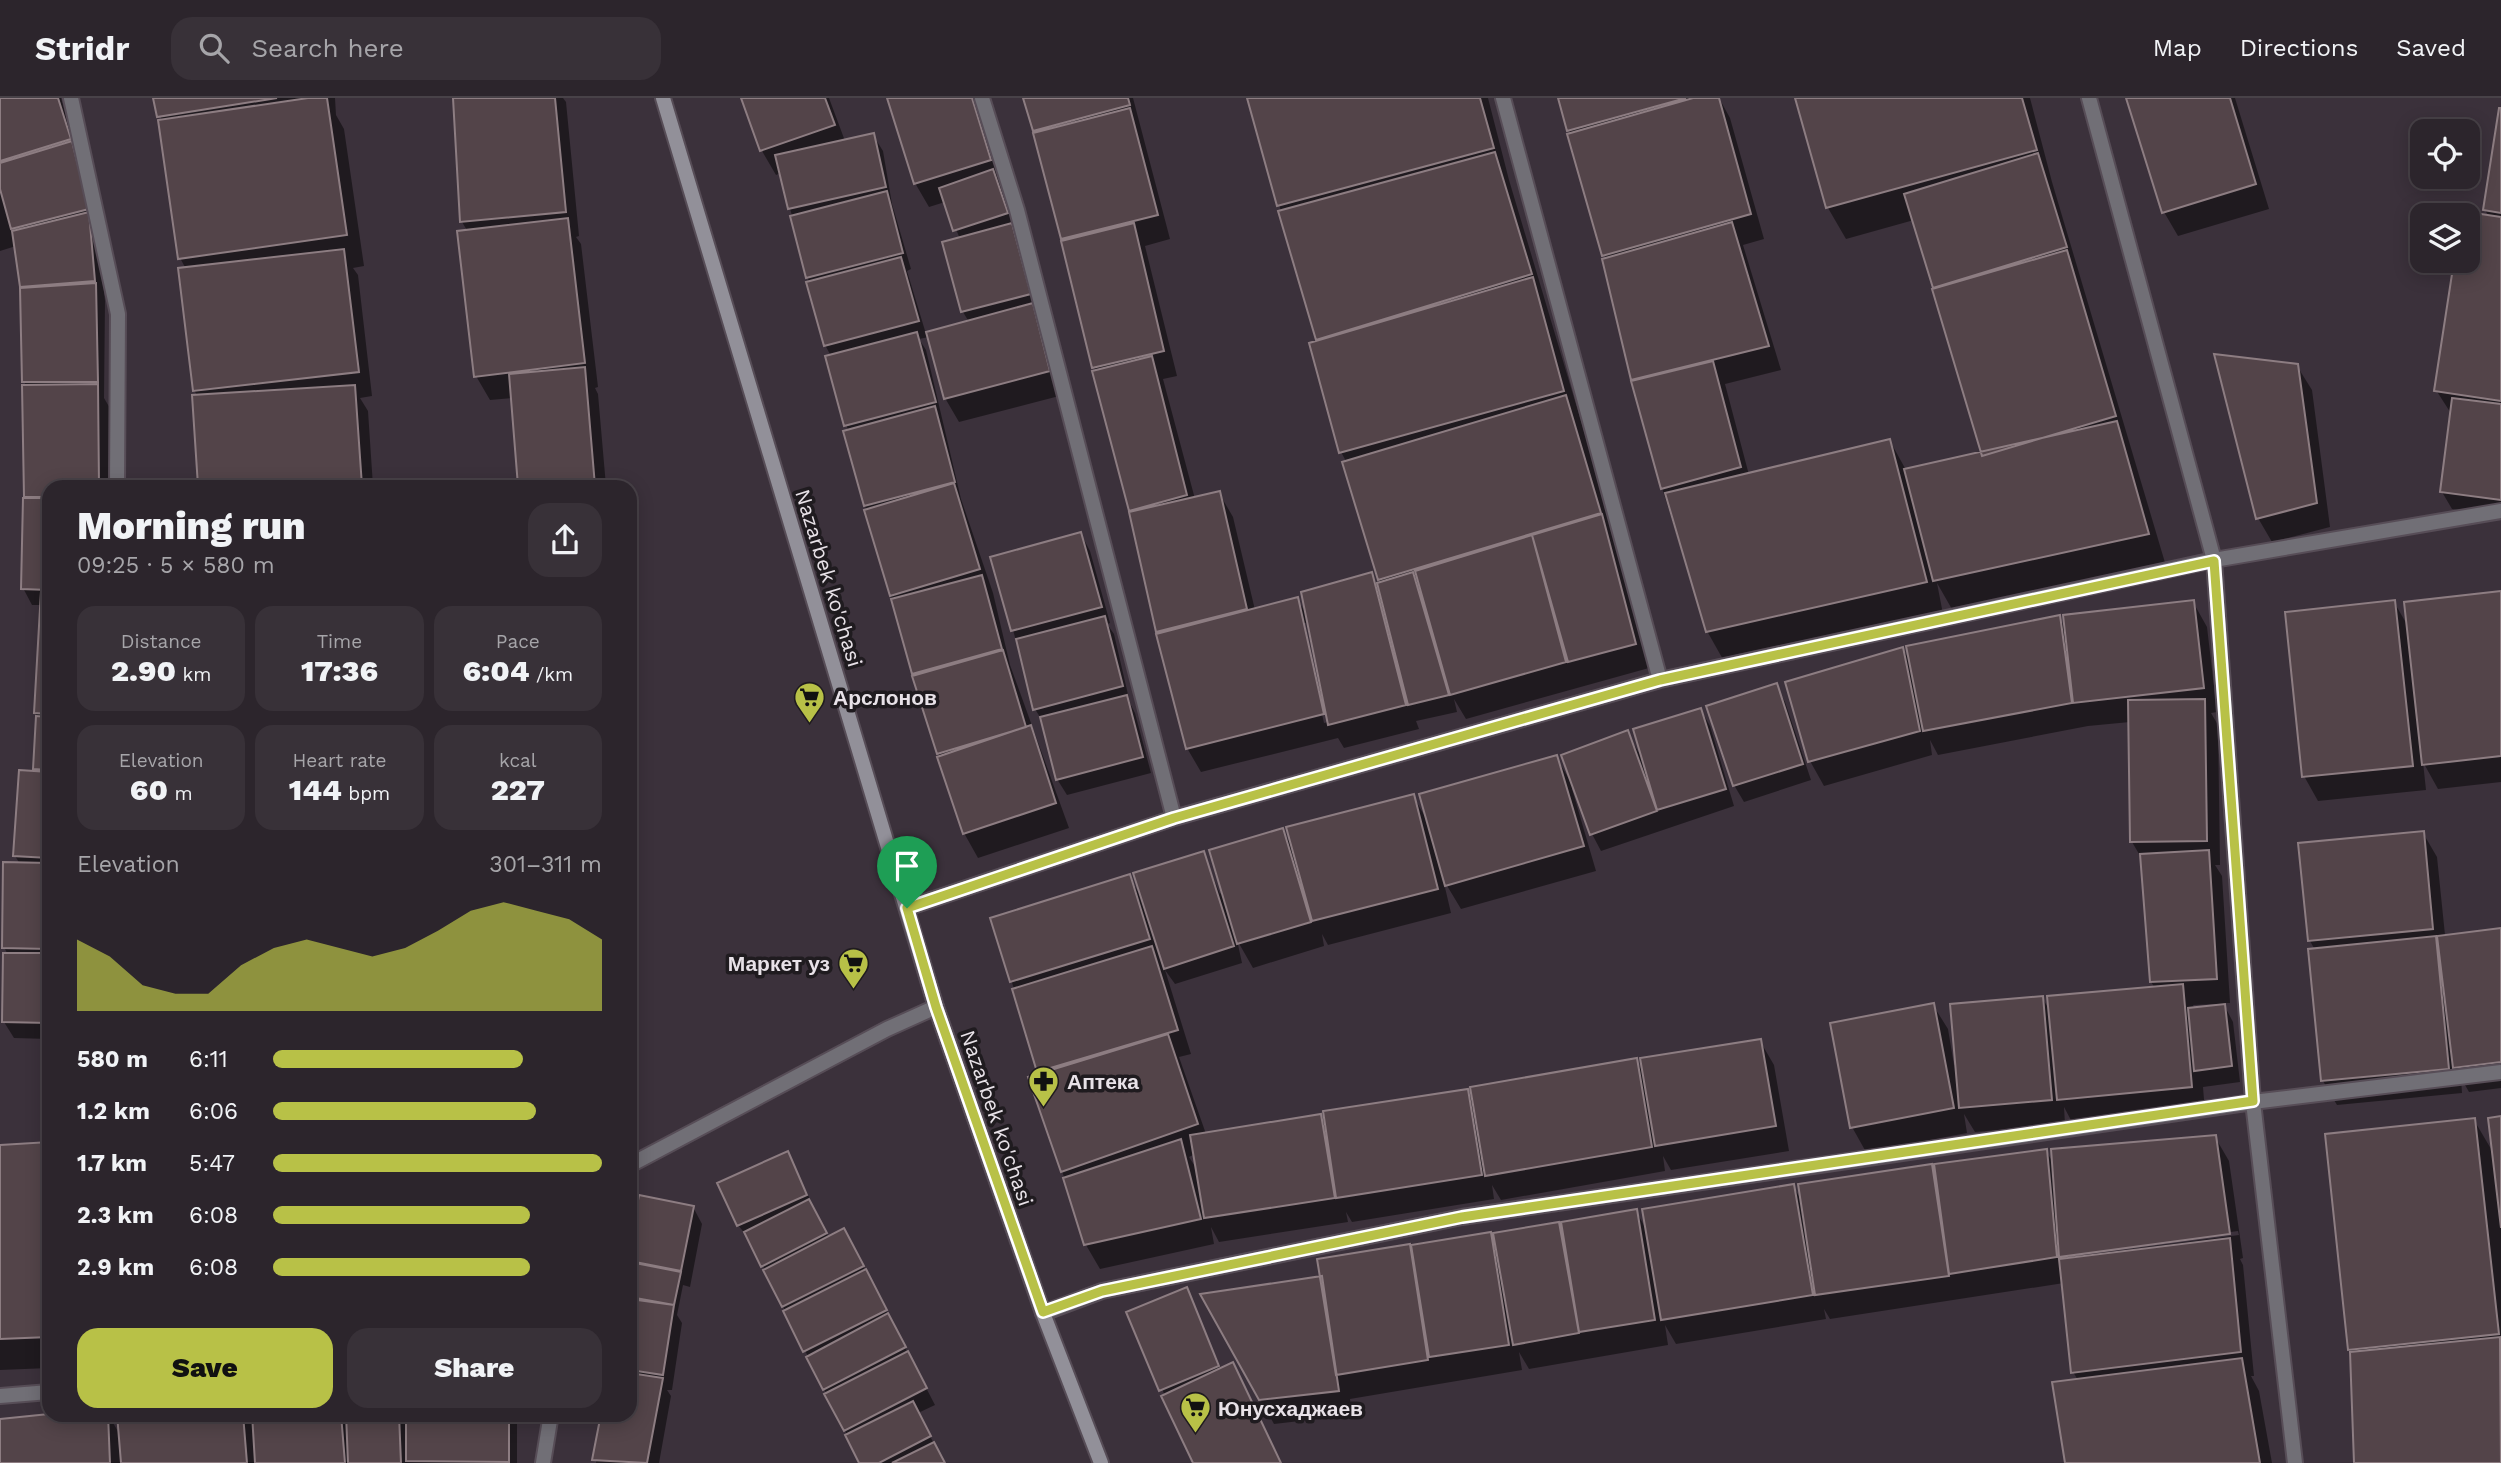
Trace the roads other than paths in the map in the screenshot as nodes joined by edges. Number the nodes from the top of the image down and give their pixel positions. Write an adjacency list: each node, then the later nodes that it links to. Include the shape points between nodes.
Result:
1 (71, 98): 6 (street, via 118,314)
2 (663, 98): 11 (main road, Nazarbek ko'chasi)
3 (982, 98): 10 (street, via 1017,210)
4 (1503, 98): 9 (street)
5 (2090, 98): 8 (street)
6 (117, 480)
7 (2501, 511): 8 (street)
8 (2214, 561): 9 (street); 14 (street)
9 (1660, 680): 10 (street)
10 (1174, 818): 11 (street)
11 (907, 908): 12 (main road, Nazarbek ko'chasi)
12 (936, 1007): 15 (street); 16 (main road, Nazarbek ko'chasi)
13 (2501, 1072): 14 (street)
14 (2253, 1101): 16 (street, via 1462,1217 1102,1291); 22 (street)
15 (637, 1161)
16 (1043, 1312): 21 (main road, Nazarbek ko'chasi)
17 (42, 1393): 18 (street)
18 (0, 1396)
19 (550, 1422): 20 (street)
20 (543, 1463)
21 (1101, 1463)
22 (2295, 1463)

